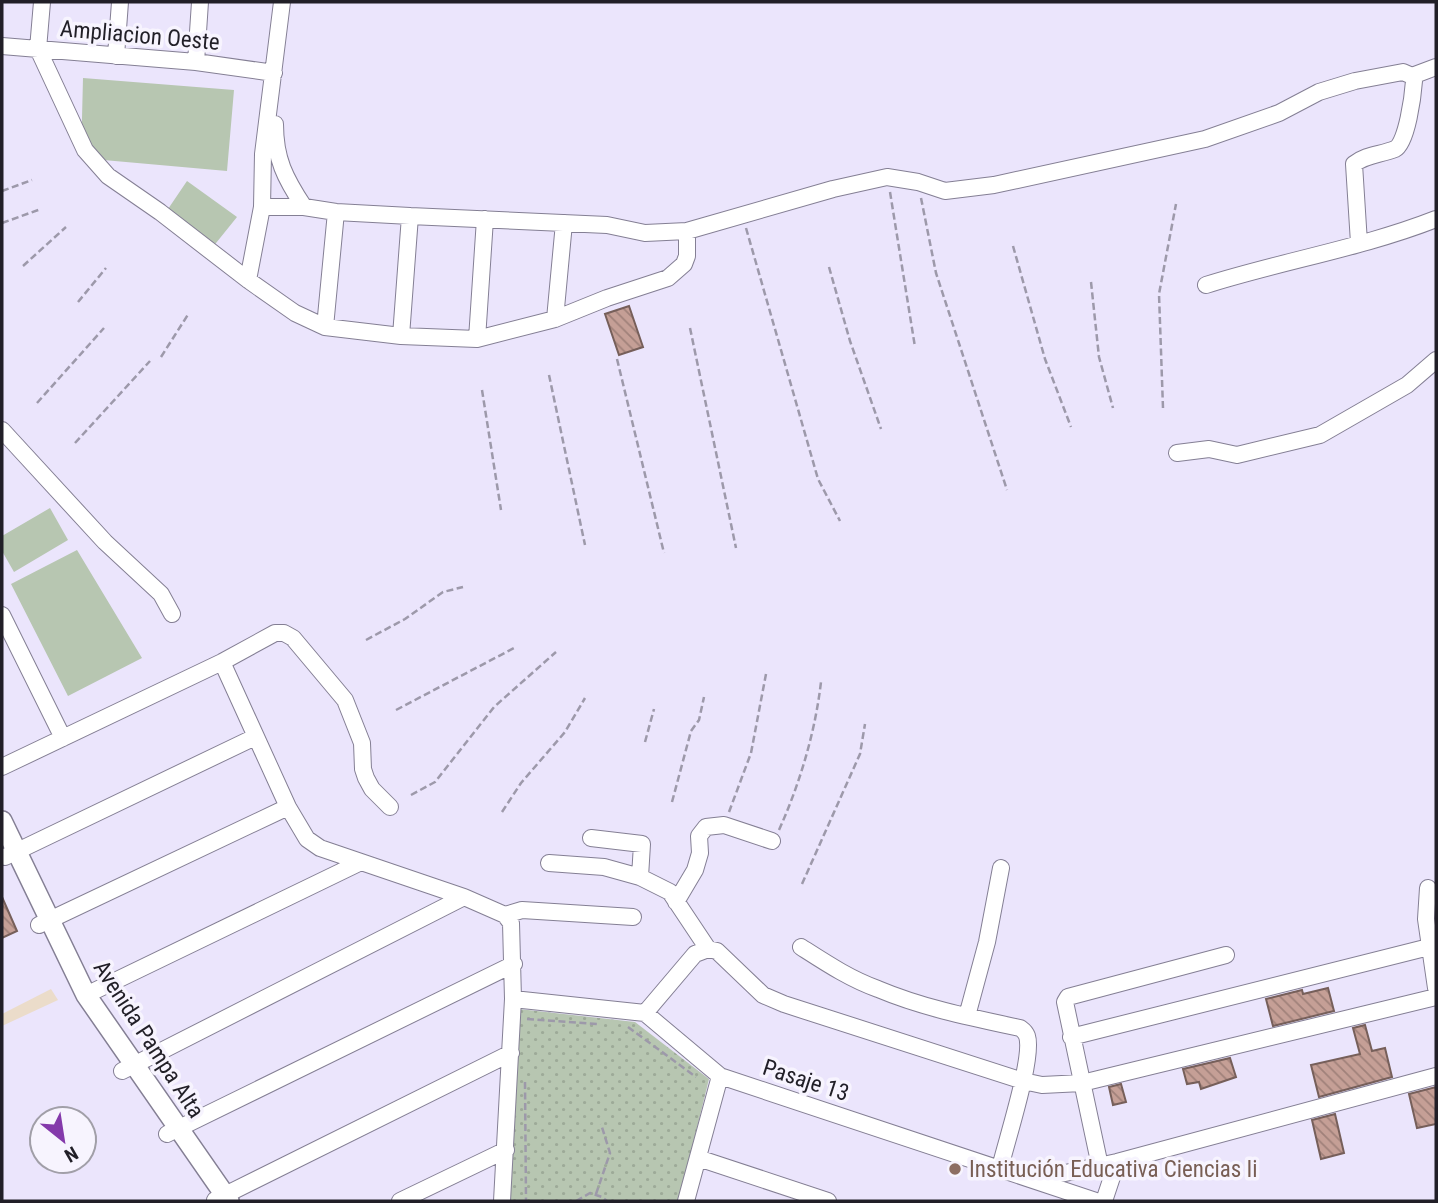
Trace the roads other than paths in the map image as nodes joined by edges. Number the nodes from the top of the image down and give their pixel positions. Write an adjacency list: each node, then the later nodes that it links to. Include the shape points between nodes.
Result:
1 (42, 2): 6 (street)
2 (120, 2): 7 (street)
3 (200, 2): 8 (street)
4 (282, 2): 10 (street)
5 (2, 46): 6 (street, Ampliacion Oeste)
6 (38, 49): 7 (street, Ampliacion Oeste); 21 (street, via 96,165)
7 (116, 55): 8 (street, Ampliacion Oeste)
8 (196, 62): 10 (street, Ampliacion Oeste)
9 (1436, 67): 11 (street)
10 (274, 73): 12 (street, via 263,154); 13 (street, via 275,145 287,181)
11 (1412, 76): 19 (street, via 1403,72 1331,88 1258,121 1193,142 945,191 887,177); 20 (street, via 1414,86 1400,145 1354,164)
12 (262, 206): 13 (street); 21 (street)
13 (304, 207): 14 (street)
14 (336, 212): 15 (street); 24 (street)
15 (410, 216): 16 (street); 25 (street)
16 (485, 219): 18 (street); 26 (street)
17 (1436, 219): 20 (street)
18 (564, 223): 19 (street, via 645,233); 23 (street)
19 (687, 231): 23 (street, via 684,264 668,278)
20 (1359, 243): 22 (street)
21 (248, 280): 24 (street, via 295,313)
22 (1206, 285)
23 (555, 320): 26 (street)
24 (325, 327): 25 (street)
25 (401, 336): 26 (street)
26 (477, 339)
27 (1436, 360): 30 (street, via 1407,385 1320,435 1237,455 1209,449)
28 (2, 430): 29 (street)
29 (7, 446): 31 (street, via 161,594)
30 (1177, 453)
31 (172, 614)
32 (2, 615): 35 (street)
33 (222, 662): 34 (street); 35 (street); 38 (street, via 275,633 293,638 345,700 362,743 366,778)
34 (255, 737): 37 (street); 42 (street)
35 (63, 738): 36 (street)
36 (2, 767)
37 (288, 807): 43 (street, via 307,839); 52 (street)
38 (390, 807)
39 (2, 821): 42 (street, Avenida Pampa Alta)
40 (591, 838): 46 (street, via 642,844)
41 (772, 841): 49 (street, via 724,825 706,827 701,831 695,870)
42 (8, 852): 52 (street, Avenida Pampa Alta)
43 (360, 862): 48 (street); 59 (street)
44 (549, 863): 46 (street, via 604,867)
45 (1001, 868): 63 (street)
46 (640, 877): 49 (street, via 670,892)
47 (1428, 888): 54 (street)
48 (464, 897): 50 (street); 66 (street)
49 (676, 902): 55 (street)
50 (505, 915): 51 (street, via 522,910); 57 (street, via 511,923)
51 (633, 917)
52 (44, 923): 59 (street, Avenida Pampa Alta); 66 (street, Avenida Pampa Alta, via 76,1000)
53 (801, 947): 63 (street, via 878,990)
54 (1429, 947): 58 (street); 64 (street)
55 (708, 949): 62 (street, via 695,954); 69 (street, via 717,951 763,995 784,1004)
56 (1226, 955): 64 (street, via 1068,997)
57 (514, 964): 61 (street); 71 (street)
58 (1436, 988)
59 (86, 995): 66 (street, Avenida Pampa Alta)
60 (1436, 997): 70 (street)
61 (513, 999): 62 (street); 65 (street)
62 (645, 1013): 67 (street, Pasaje 13)
63 (967, 1016): 69 (street, via 1026,1033)
64 (1071, 1037): 70 (street)
65 (511, 1053): 72 (street); 78 (street)
66 (128, 1068): 71 (street, Avenida Pampa Alta)
67 (720, 1076): 73 (street); 76 (street, Pasaje 13)
68 (1436, 1076): 74 (street)
69 (1023, 1081): 70 (street); 76 (street)
70 (1082, 1083): 75 (street)
71 (172, 1131): 78 (street, Avenida Pampa Alta)
72 (506, 1150): 79 (street); 80 (street)
73 (698, 1158): 81 (street); 82 (street)
74 (1117, 1162): 75 (street); 84 (street)
75 (1100, 1166): 77 (street)
76 (1000, 1168): 77 (street, Pasaje 13)
77 (1035, 1180): 83 (street, Pasaje 13)
78 (221, 1199)
79 (400, 1201)
80 (502, 1201)
81 (685, 1201)
82 (828, 1201)
83 (1096, 1201)
84 (1104, 1201)

